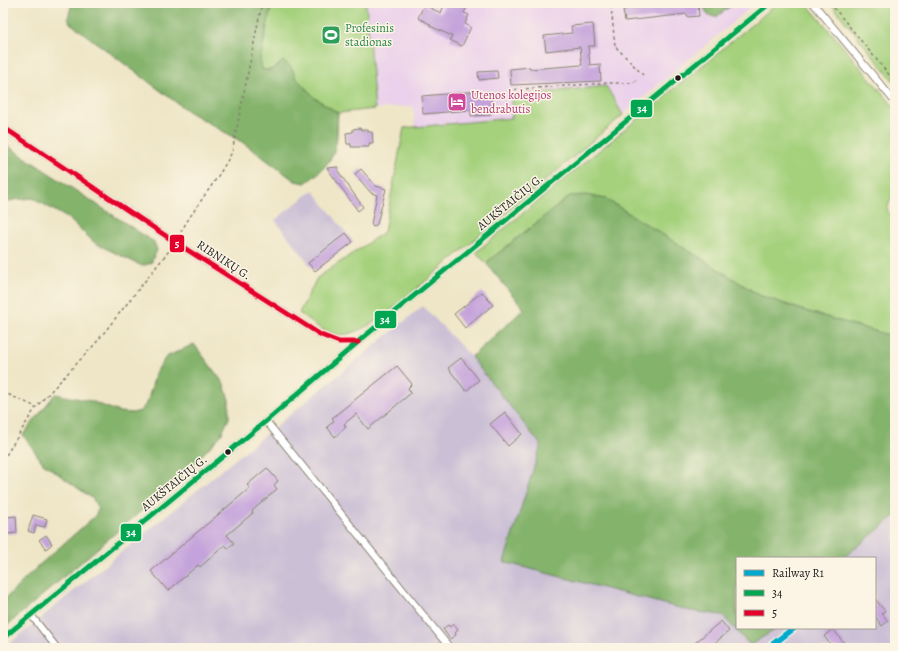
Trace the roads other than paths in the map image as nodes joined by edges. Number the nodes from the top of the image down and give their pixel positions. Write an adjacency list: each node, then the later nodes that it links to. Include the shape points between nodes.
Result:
1 (770, 3): 5 (street, AUKŠTAIČIŲ G.)
2 (813, 3): 3 (street)
3 (895, 102)
4 (3, 127): 5 (street, RIBNIKŲ G., via 175,242 321,335 339,342)
5 (358, 342): 6 (street, AUKŠTAIČIŲ G.)
6 (266, 421): 7 (street, AUKŠTAIČIŲ G.); 10 (street)
7 (31, 615): 8 (street, AUKŠTAIČIŲ G.); 9 (street)
8 (3, 638)
9 (57, 648)
10 (450, 648)

